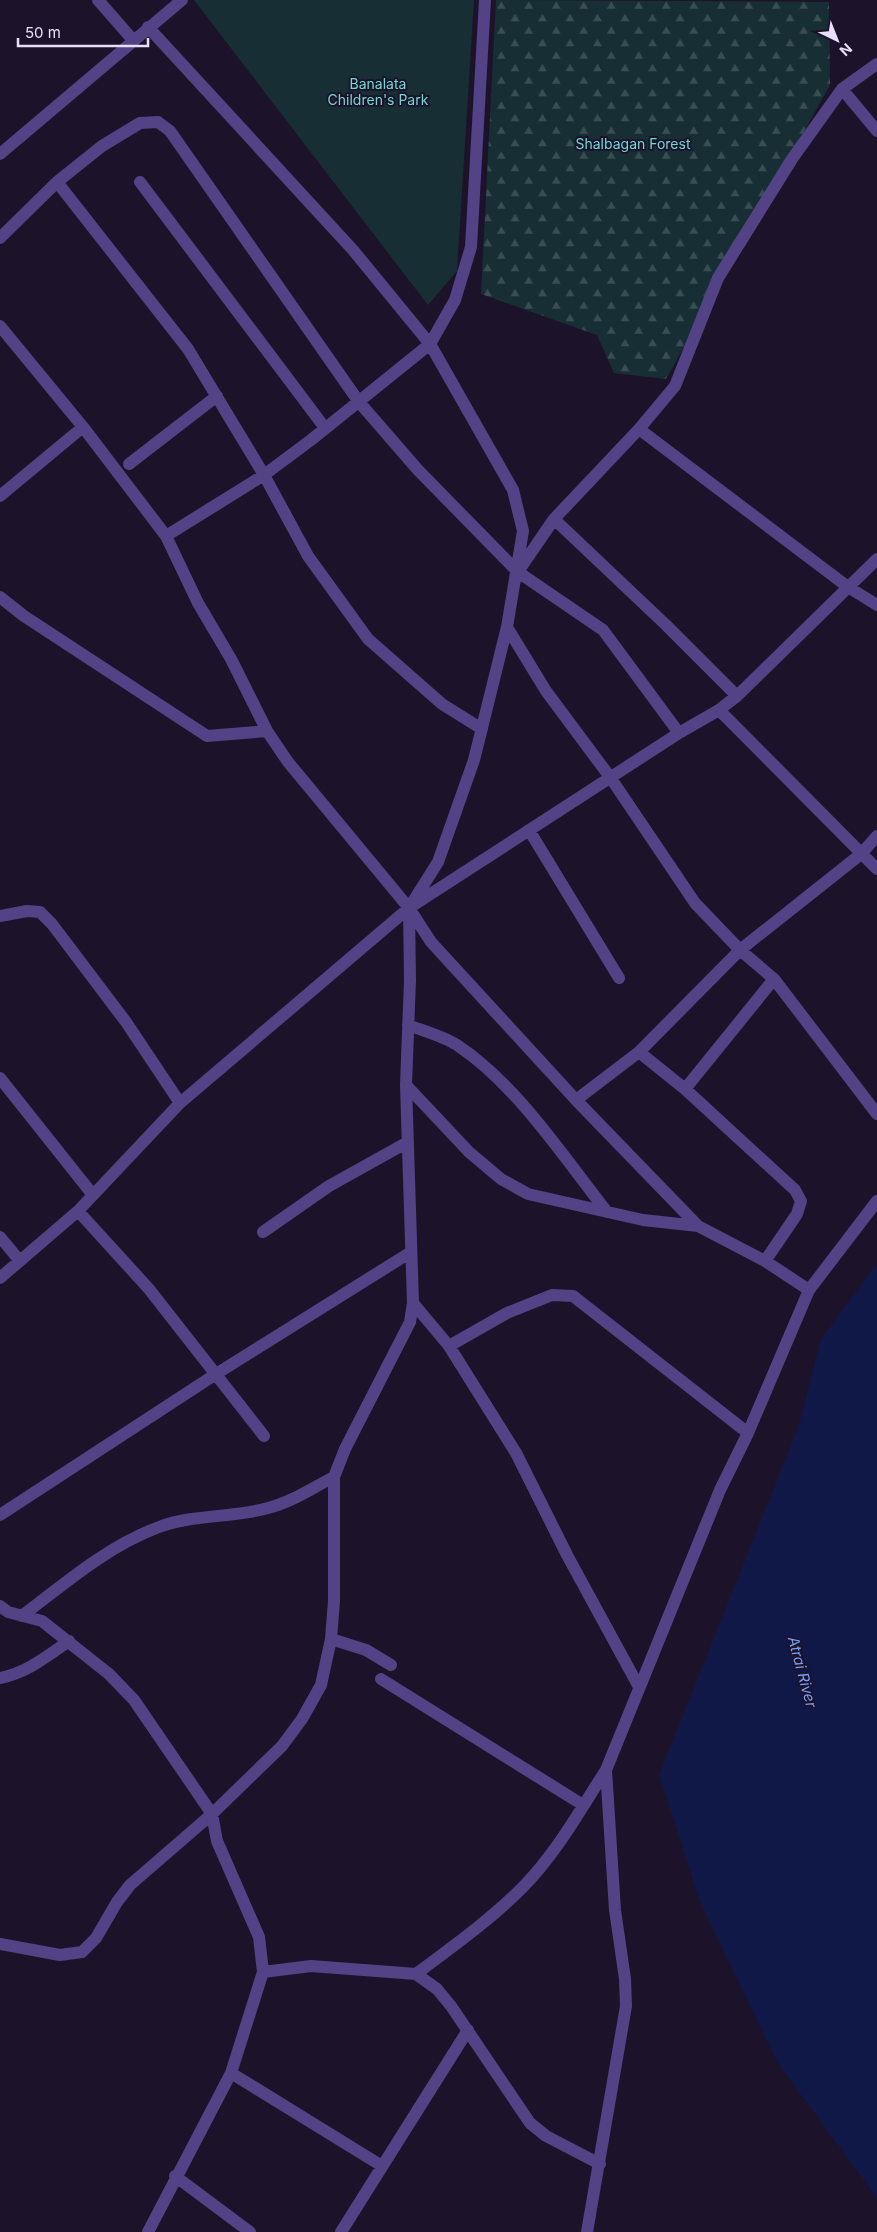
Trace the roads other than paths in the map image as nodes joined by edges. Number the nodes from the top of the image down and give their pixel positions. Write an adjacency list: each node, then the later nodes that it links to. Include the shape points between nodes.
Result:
1 (98, 0): 5 (street)
2 (182, 0): 4 (street)
3 (485, 0): 14 (street, via 471,247 455,300)
4 (148, 27): 5 (street); 14 (street, via 352,250)
5 (133, 40): 9 (street)
6 (877, 64): 7 (street)
7 (842, 89): 8 (street); 19 (street, via 792,159 718,278 675,386)
8 (877, 131)
9 (0, 154)
10 (57, 182): 12 (street); 15 (street, via 188,349); 16 (street, via 102,146 140,123 158,122 170,131)
11 (140, 182): 18 (street)
12 (0, 238)
13 (0, 326): 17 (street)
14 (430, 344): 16 (street); 26 (street, via 513,490 523,531)
15 (217, 396): 20 (street); 21 (street)
16 (359, 402): 18 (street); 26 (street, via 418,470)
17 (83, 427): 22 (street); 24 (street)
18 (325, 428): 21 (street)
19 (639, 430): 23 (street); 27 (street)
20 (128, 464)
21 (264, 475): 24 (street); 33 (street, via 308,556 368,639 442,704)
22 (0, 496)
23 (554, 519): 26 (street); 31 (street)
24 (166, 536): 34 (street, via 198,604 231,659)
25 (877, 559): 27 (street)
26 (518, 572): 30 (street); 35 (street, via 604,630)
27 (848, 587): 29 (street); 31 (street)
28 (0, 596): 34 (street, via 24,616 206,736)
29 (877, 605)
30 (508, 627): 33 (street); 36 (street, via 546,691)
31 (737, 696): 32 (street)
32 (718, 710): 35 (street); 39 (street)
33 (482, 729): 41 (street, via 438,862)
34 (267, 732): 41 (street)
35 (679, 733): 36 (street)
36 (610, 777): 37 (street); 43 (street, via 696,903)
37 (529, 830): 41 (street); 44 (street)
38 (877, 836): 39 (street)
39 (862, 854): 40 (street); 43 (street)
40 (877, 869)
41 (409, 908): 46 (street); 51 (street, via 431,942); 52 (street)
42 (0, 916): 52 (street, via 40,912 52,924 126,1022)
43 (740, 950): 45 (street); 47 (street)
44 (619, 978)
45 (774, 979): 50 (street); 53 (street)
46 (408, 1025): 49 (street); 58 (street, via 455,1044 486,1066 538,1123)
47 (639, 1052): 50 (street); 51 (street)
48 (0, 1078): 55 (street)
49 (406, 1085): 54 (street); 58 (street, via 469,1152 501,1179 528,1194)
50 (685, 1089): 64 (street, via 795,1190 801,1201 797,1214)
51 (576, 1100): 59 (street)
52 (180, 1102): 55 (street)
53 (877, 1114)
54 (408, 1142): 60 (street, via 329,1186); 62 (street)
55 (93, 1195): 57 (street)
56 (877, 1201): 66 (street)
57 (78, 1212): 63 (street); 69 (street, via 149,1289)
58 (607, 1212): 59 (street)
59 (698, 1226): 64 (street)
60 (263, 1232)
61 (0, 1237): 63 (street)
62 (410, 1252): 67 (street); 69 (street)
63 (20, 1261): 65 (street)
64 (765, 1261): 66 (street)
65 (0, 1278)
66 (809, 1290): 70 (street)
67 (413, 1303): 68 (street); 72 (street, via 410,1322)
68 (449, 1346): 70 (street, via 507,1313 552,1295 573,1296); 81 (street, via 516,1453)
69 (216, 1374): 71 (street); 73 (street)
70 (748, 1433): 81 (street, via 720,1490)
71 (264, 1436)
72 (334, 1477): 75 (street, via 268,1508 194,1519 161,1526 140,1535 93,1562); 76 (street)
73 (0, 1515)
74 (0, 1606): 75 (street)
75 (22, 1616): 77 (street, via 42,1622)
76 (331, 1639): 78 (street, via 366,1650); 84 (street, via 321,1685 302,1719 282,1746)
77 (69, 1641): 79 (street, via 30,1668 14,1676); 84 (street, via 134,1700)
78 (391, 1665)
79 (0, 1678)
80 (381, 1679): 83 (street)
81 (639, 1687): 82 (street)
82 (606, 1770): 83 (street); 90 (street, via 615,1910 626,2006)
83 (583, 1805): 87 (street, via 549,1856 522,1888)
84 (212, 1814): 85 (street, via 130,1885 96,1938 82,1952 60,1955); 86 (street, via 217,1841 259,1937)
85 (0, 1944)
86 (263, 1972): 87 (street, via 311,1966); 89 (street)
87 (416, 1974): 88 (street, via 437,1989)
88 (468, 2030): 90 (street, via 530,2123 546,2136); 91 (street)
89 (231, 2073): 91 (street); 92 (street)
90 (600, 2164): 93 (street)
91 (382, 2166): 96 (street)
92 (175, 2176): 94 (street); 95 (street)
93 (590, 2218): 97 (street); 98 (street)
94 (148, 2232)
95 (250, 2232)
96 (340, 2232)
97 (587, 2232)
98 (598, 2232)

